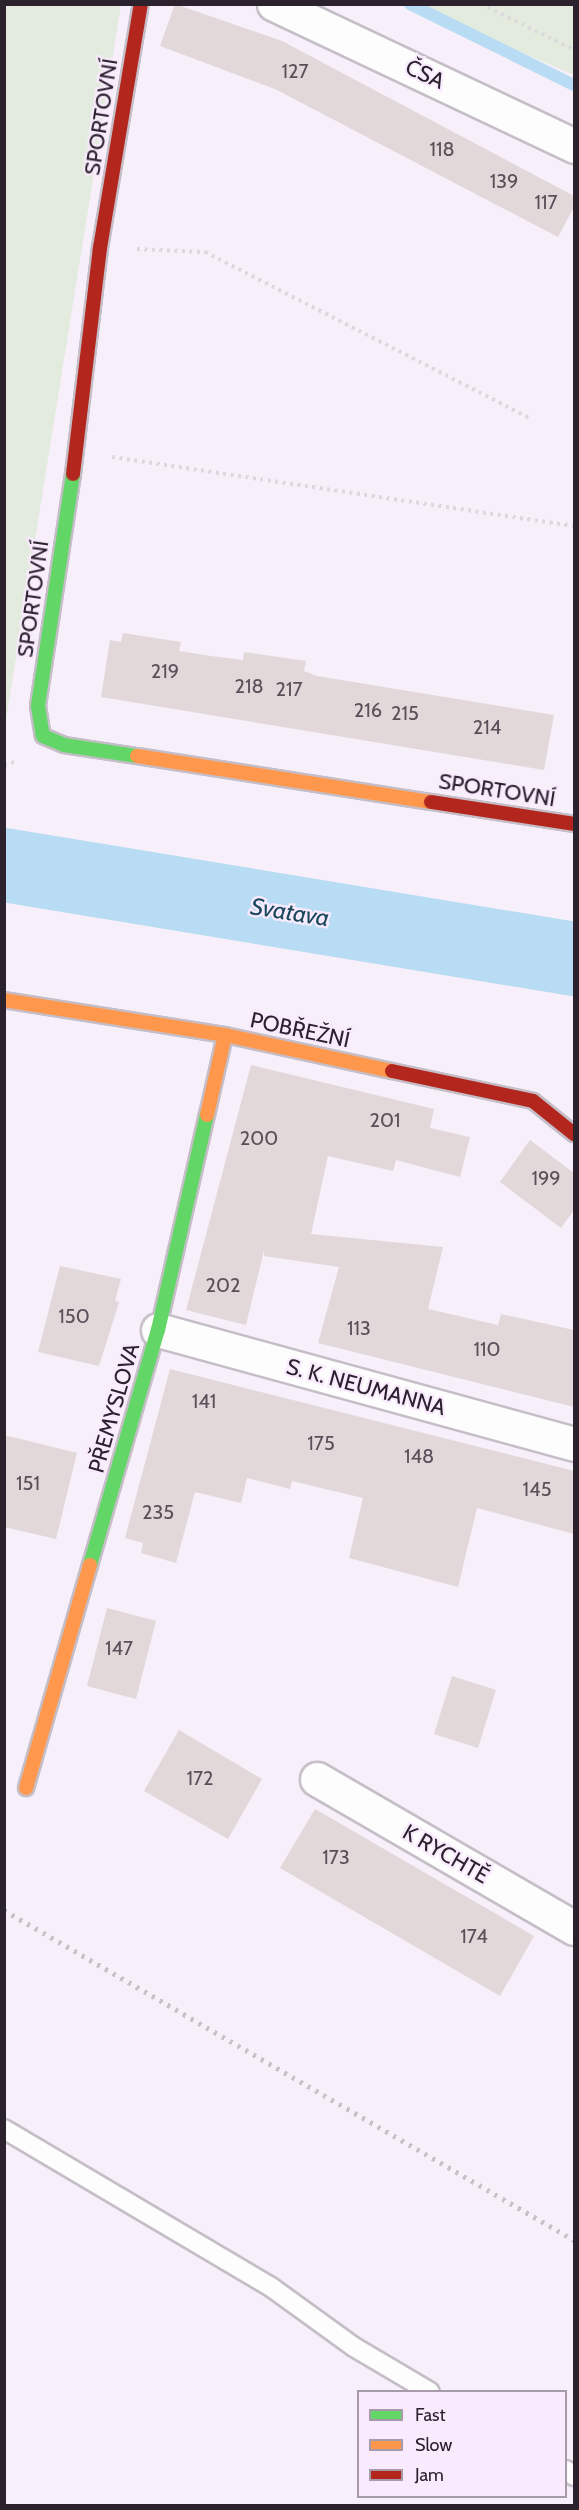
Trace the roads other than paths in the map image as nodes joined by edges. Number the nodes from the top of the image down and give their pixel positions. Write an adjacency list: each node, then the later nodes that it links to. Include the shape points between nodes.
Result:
1 (141, 4): 4 (street, SPORTOVNÍ, via 100,248 76,452 38,706 43,736 64,745)
2 (274, 4): 3 (street, ČSA)
3 (574, 146)
4 (574, 824)
5 (4, 1000): 6 (street, POBŘEŽNÍ)
6 (225, 1035): 7 (street, POBŘEŽNÍ, via 533,1101); 8 (street, PŘEMYSLOVA)
7 (574, 1134)
8 (158, 1330): 9 (street, S. K. NEUMANNA); 11 (street, PŘEMYSLOVA)
9 (574, 1444)
10 (317, 1779): 12 (street, K RYCHTĚ)
11 (26, 1788)
12 (574, 1928)
13 (4, 2129): 14 (lane, via 271,2288 354,2347)
14 (428, 2390)

